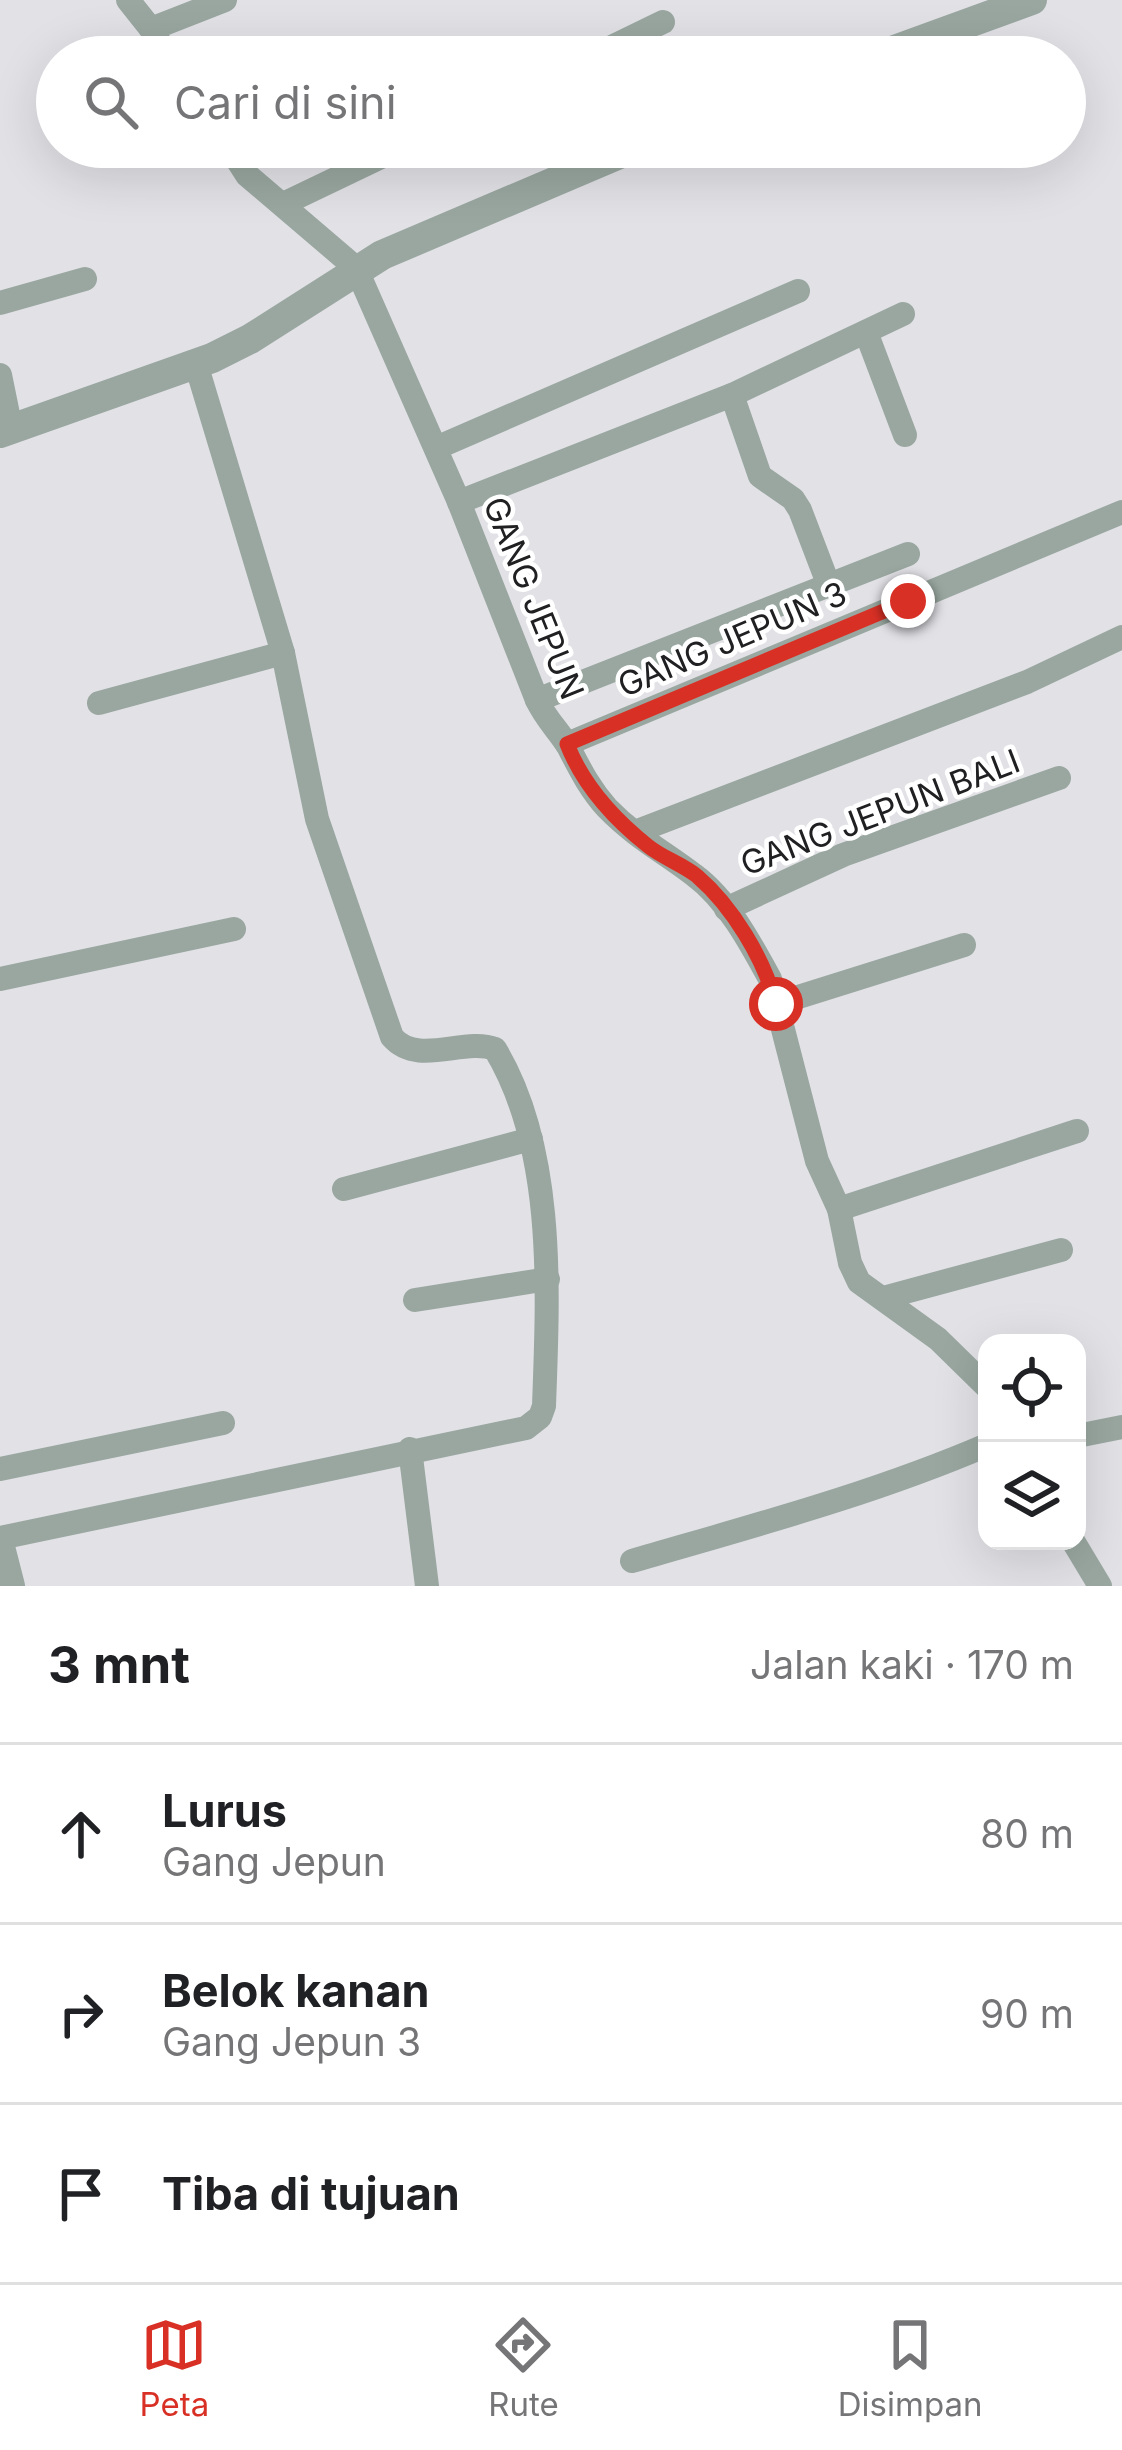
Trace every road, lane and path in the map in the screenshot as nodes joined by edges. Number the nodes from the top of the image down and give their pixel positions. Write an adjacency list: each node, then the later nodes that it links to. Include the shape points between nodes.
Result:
1 (128, 0): 5 (street)
2 (225, 0): 5 (street)
3 (1024, 1): 8 (street)
4 (663, 22): 7 (street)
5 (151, 29): 6 (street)
6 (156, 36)
7 (634, 36)
8 (931, 36)
9 (242, 168): 12 (street)
10 (358, 168): 12 (street)
11 (583, 168): 13 (street)
12 (283, 204): 13 (street)
13 (356, 268): 19 (street, via 250,339); 24 (street, GANG JEPUN)
14 (86, 279): 16 (street)
15 (798, 291): 24 (street)
16 (0, 303)
17 (903, 314): 18 (street)
18 (866, 332): 21 (street); 23 (street)
19 (196, 364): 22 (street); 30 (street)
20 (0, 374): 22 (street)
21 (732, 395): 25 (street); 28 (street, via 760,476 800,510)
22 (6, 431)
23 (905, 435)
24 (436, 448): 25 (street, GANG JEPUN)
25 (459, 502): 31 (street, GANG JEPUN)
26 (1122, 512): 33 (street, GANG JEPUN 3)
27 (908, 554): 28 (street)
28 (829, 586): 31 (street)
29 (1122, 637): 35 (street, via 1027,682)
30 (283, 653): 32 (street); 42 (street, via 317,819 392,1037 416,1050 495,1049)
31 (537, 700): 33 (street, GANG JEPUN)
32 (99, 703)
33 (567, 744): 35 (street, GANG JEPUN, via 588,785)
34 (1059, 778): 36 (street, GANG JEPUN BALI, via 843,855)
35 (635, 832): 36 (street, GANG JEPUN)
36 (726, 909): 40 (street, GANG JEPUN)
37 (234, 929): 39 (street)
38 (964, 945): 40 (street)
39 (0, 979)
40 (776, 1004): 44 (street, GANG JEPUN, via 817,1161)
41 (1077, 1131): 44 (street)
42 (531, 1139): 43 (street); 46 (street)
43 (344, 1189)
44 (838, 1209): 47 (street, GANG JEPUN, via 859,1282)
45 (1060, 1250): 47 (street)
46 (548, 1279): 48 (street); 54 (street, via 540,1417 526,1428)
47 (883, 1298): 49 (street, GANG JEPUN)
48 (415, 1300)
49 (978, 1378)
50 (223, 1423): 55 (street)
51 (1122, 1427): 52 (street)
52 (1086, 1434)
53 (978, 1448): 59 (street, via 847,1498)
54 (410, 1449): 56 (street); 61 (street)
55 (0, 1469)
56 (0, 1538)
57 (0, 1547): 60 (street)
58 (1078, 1550): 62 (street)
59 (632, 1561)
60 (10, 1586)
61 (427, 1586)
62 (1100, 1586)

